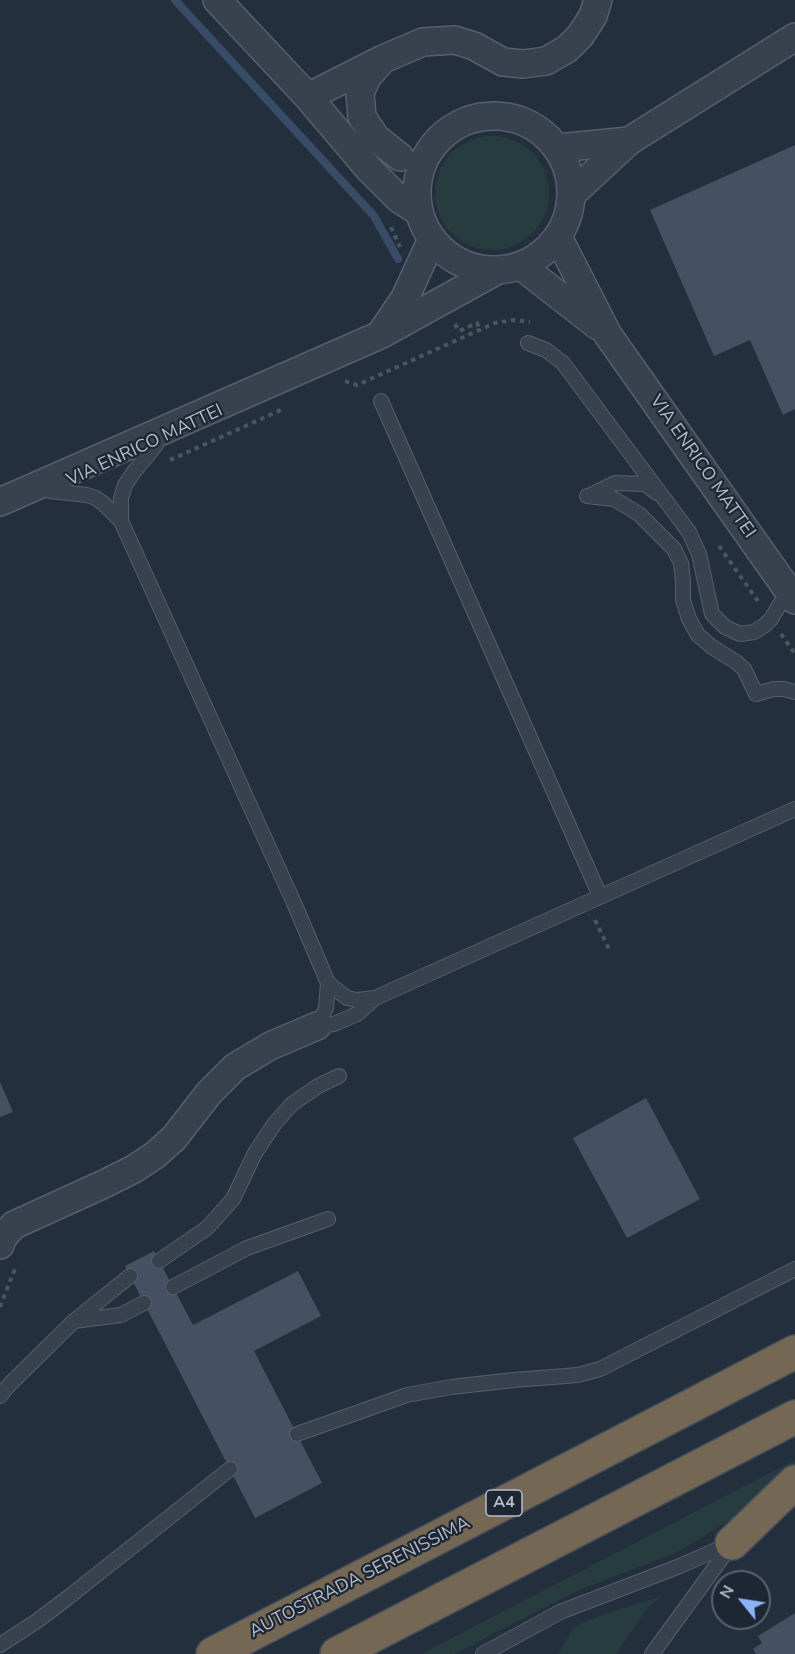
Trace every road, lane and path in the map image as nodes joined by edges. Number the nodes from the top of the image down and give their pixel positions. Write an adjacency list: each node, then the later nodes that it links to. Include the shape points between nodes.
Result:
1 (217, 0): 5 (street)
2 (598, 0): 4 (street, via 580,36 546,61 503,62 455,40 423,42)
3 (795, 37): 7 (street)
4 (383, 58): 5 (street); 9 (street, via 367,76 360,93 362,117 376,138)
5 (308, 97): 6 (street)
6 (335, 129): 9 (street, via 362,146 387,155); 11 (street, via 369,170)
7 (629, 141): 8 (street); 10 (street)
8 (558, 148): 9 (street, via 539,129 515,118 489,115 463,122); 10 (street, via 568,170)
9 (412, 157): 11 (street, via 419,175)
10 (572, 194): 12 (street, via 568,216)
11 (418, 211): 13 (street)
12 (558, 237): 14 (street, via 542,254); 17 (street, VIA ENRICO MATTEI)
13 (432, 239): 14 (street, via 449,256 471,267); 16 (street, via 405,298)
14 (508, 268): 16 (street, VIA ENRICO MATTEI); 17 (street, VIA ENRICO MATTEI, via 560,295)
15 (536, 324): 20 (path, via 514,320 495,323 357,385 347,381)
16 (380, 335): 19 (street, VIA ENRICO MATTEI)
17 (608, 335): 30 (street, VIA ENRICO MATTEI)
18 (528, 343): 26 (lane, via 563,363)
19 (288, 375): 23 (street, VIA ENRICO MATTEI); 27 (street, VIA ENRICO MATTEI)
20 (336, 385)
21 (381, 401): 33 (lane)
22 (282, 410): 24 (path)
23 (156, 445): 24 (lane); 25 (street, VIA ENRICO MATTEI)
24 (129, 479): 29 (lane, via 121,498)
25 (50, 491): 28 (street, VIA ENRICO MATTEI); 29 (lane, via 96,498)
26 (663, 497): 30 (lane, via 689,532 699,554 712,614 725,627 740,634 754,632 771,619 780,604); 31 (lane, via 645,484 615,483 587,496 614,499 639,514 674,549 681,563 683,600 693,627 712,647 744,669 756,694 774,689)
27 (0, 502)
28 (0, 513)
29 (121, 521): 38 (lane)
30 (793, 597)
31 (795, 692)
32 (795, 808): 33 (lane)
33 (600, 896): 39 (lane)
34 (604, 916): 35 (path)
35 (595, 920): 36 (path); 37 (path)
36 (585, 925)
37 (609, 949)
38 (328, 983): 39 (lane, via 347,998); 40 (lane, via 326,1008)
39 (375, 998): 40 (lane, via 357,1014 334,1024)
40 (316, 1026): 43 (street, via 270,1046 236,1067 155,1155 124,1174 14,1225 3,1236)
41 (339, 1076): 44 (lane, via 291,1104 214,1221)
42 (328, 1219): 47 (lane, via 247,1248)
43 (9, 1252): 49 (path)
44 (159, 1261)
45 (795, 1269): 54 (lane, via 600,1368 578,1375 407,1395)
46 (130, 1276): 50 (lane)
47 (173, 1287)
48 (144, 1303): 50 (lane, via 121,1315)
49 (0, 1307)
50 (74, 1321): 52 (lane)
51 (795, 1352): 59 (highway, AUTOSTRADA SERENISSIMA / A4)
52 (0, 1396)
53 (795, 1417): 60 (highway)
54 (297, 1434)
55 (230, 1469): 58 (lane, via 70,1596)
56 (795, 1482): 57 (highway)
57 (732, 1543): 61 (lane, via 560,1612); 62 (lane)
58 (0, 1645)
59 (213, 1654)
60 (337, 1654)
61 (483, 1654)
62 (652, 1654)

